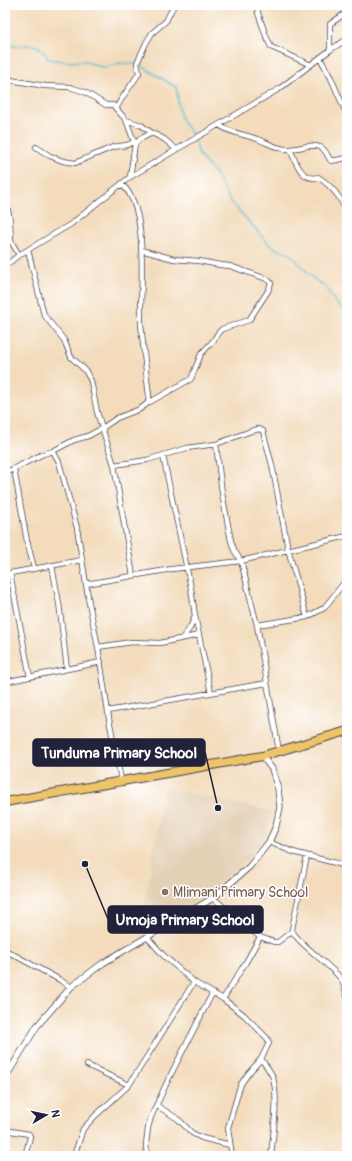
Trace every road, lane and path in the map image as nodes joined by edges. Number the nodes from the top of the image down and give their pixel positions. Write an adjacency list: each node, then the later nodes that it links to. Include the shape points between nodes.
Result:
1 (174, 5): 10 (street, via 166,21 152,33 146,43 136,63 139,73)
2 (257, 5): 7 (street, via 271,47)
3 (347, 12): 5 (street, via 330,24)
4 (347, 39): 5 (street)
5 (330, 50): 6 (street)
6 (320, 58): 7 (street); 11 (street)
7 (311, 65): 13 (street, via 279,89)
8 (6, 79): 9 (street); 10 (street, via 45,86 70,87)
9 (5, 104)
10 (116, 108): 12 (street)
11 (347, 115)
12 (126, 120): 14 (street, via 141,125); 15 (street)
13 (219, 125): 17 (street); 18 (street, via 229,131)
14 (152, 133): 15 (street); 17 (street)
15 (134, 143): 16 (street, via 113,147 75,163 50,156); 20 (street)
16 (36, 147)
17 (176, 149): 20 (street)
18 (290, 149): 19 (street, via 316,146 322,147 331,161); 23 (street, via 300,169 308,177 318,177 331,186)
19 (347, 158)
20 (130, 177): 21 (street)
21 (121, 184): 24 (street, via 71,224); 25 (street, via 130,193 137,213)
22 (5, 197): 26 (street, via 11,241)
23 (347, 213)
24 (28, 250): 26 (street); 29 (street, via 42,311 64,340 72,357 89,375)
25 (141, 250): 28 (street, via 141,321); 28 (street, via 174,259 230,266 272,283 249,320 222,329 218,333 201,354 191,379)
26 (19, 255): 27 (street)
27 (5, 266)
28 (148, 403): 29 (street, via 117,418)
29 (102, 429): 31 (street); 33 (street)
30 (216, 444): 32 (street, via 187,448); 37 (street, via 251,431 263,431); 39 (street, via 230,536)
31 (53, 451): 34 (street); 38 (street, via 59,462 72,506)
32 (163, 456): 33 (street); 41 (street)
33 (114, 465): 44 (street)
34 (14, 469): 35 (street); 42 (street)
35 (5, 473)
36 (347, 536): 37 (street)
37 (288, 549): 39 (street); 48 (street)
38 (82, 560): 40 (street); 46 (street)
39 (241, 561): 41 (street); 49 (street)
40 (52, 566): 42 (street); 54 (street)
41 (186, 567): 44 (street); 47 (street)
42 (34, 568): 43 (street)
43 (7, 574): 55 (street)
44 (133, 576): 46 (street)
45 (347, 579): 48 (street, via 324,608)
46 (86, 584): 52 (street)
47 (195, 616): 50 (street); 51 (street)
48 (307, 617): 49 (street)
49 (257, 625): 57 (street)
50 (199, 635): 51 (street); 58 (street)
51 (183, 637): 52 (street, via 160,643 132,642)
52 (98, 647): 53 (street)
53 (101, 662): 54 (street); 59 (street)
54 (67, 669): 55 (street)
55 (30, 677): 56 (street)
56 (5, 682)
57 (267, 683): 58 (street); 61 (street)
58 (211, 693): 59 (street)
59 (108, 710): 63 (street)
60 (347, 731): 61 (highway)
61 (279, 750): 62 (highway)
62 (262, 756): 63 (highway); 65 (street, via 272,769 280,807)
63 (120, 780): 64 (highway)
64 (5, 802)
65 (269, 842): 66 (street); 68 (street, via 249,867)
66 (307, 856): 67 (street); 69 (street)
67 (347, 866)
68 (213, 898): 70 (street); 71 (street)
69 (292, 931): 71 (street, via 278,942); 76 (street, via 340,978)
70 (147, 937): 73 (street); 74 (street, via 103,963)
71 (260, 937): 77 (street)
72 (5, 950): 74 (street)
73 (194, 982): 75 (street); 81 (street)
74 (71, 988): 80 (street, via 37,1026)
75 (212, 994): 77 (street); 82 (street)
76 (347, 996)
77 (223, 999): 78 (street, via 267,1038 269,1043)
78 (261, 1059): 84 (street, via 241,1084 228,1128); 89 (street, via 273,1079 275,1115)
79 (87, 1065): 81 (street)
80 (5, 1078)
81 (129, 1085): 86 (street, via 83,1129)
82 (156, 1105): 84 (street, via 178,1119 192,1133 202,1138); 87 (street, via 148,1128)
83 (5, 1130): 85 (street, via 29,1134)
84 (230, 1144): 88 (street)
85 (25, 1156)
86 (74, 1156)
87 (147, 1156)
88 (232, 1156)
89 (271, 1156)

